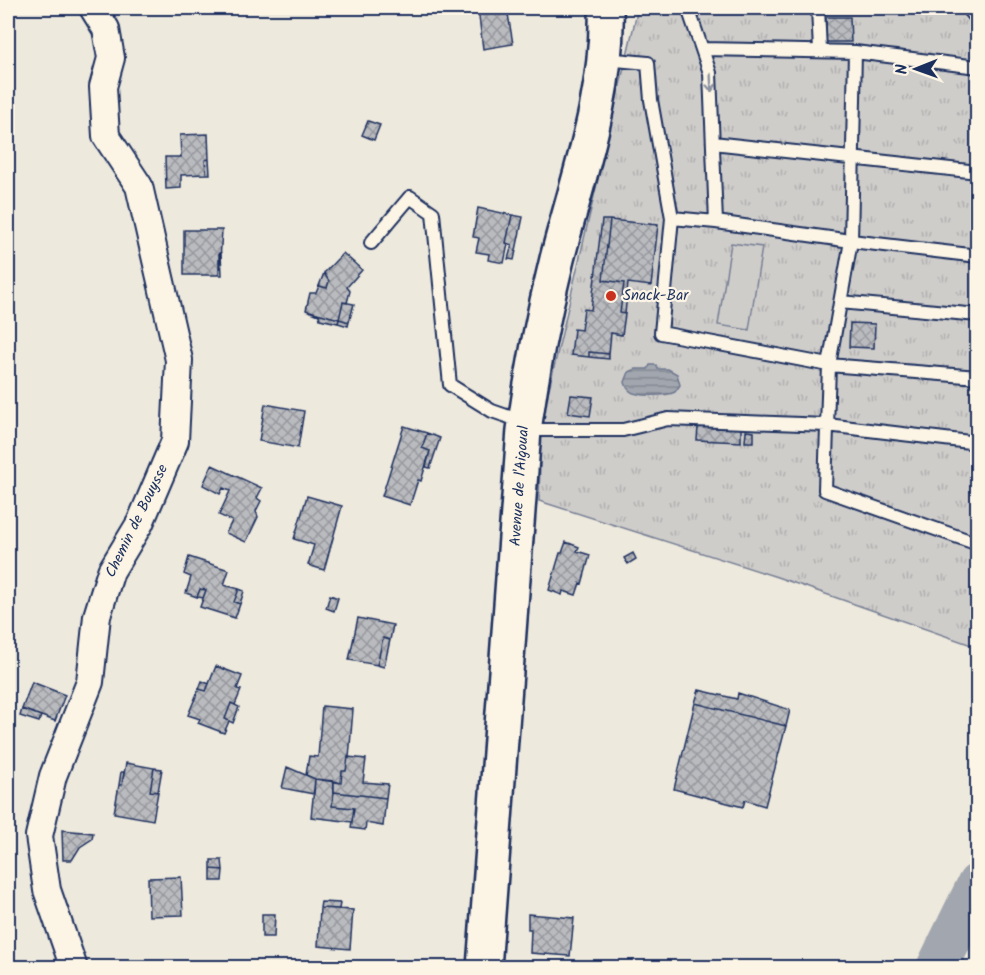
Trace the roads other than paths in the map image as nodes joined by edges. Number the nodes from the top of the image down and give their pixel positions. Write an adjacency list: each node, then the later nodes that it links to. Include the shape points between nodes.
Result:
1 (93, 8): 28 (street, Chemin de Bouysse, via 106,29 111,58 103,87 106,136 139,186 179,360 175,441 140,523 111,571 97,616 90,682 53,776 39,836 47,890)
2 (688, 8): 7 (lane)
3 (818, 8): 8 (lane)
4 (968, 8): 6 (lane)
5 (606, 10): 10 (main road, Avenue de l'Aigoual)
6 (978, 20)
7 (702, 49): 8 (lane); 12 (lane, one-way to 12, via 710,73)
8 (820, 51): 9 (lane)
9 (855, 52): 11 (lane); 13 (lane)
10 (604, 59): 15 (lane, via 648,63); 25 (main road, Avenue de l'Aigoual, via 594,118 535,355)
11 (978, 67)
12 (713, 143): 13 (lane); 16 (lane)
13 (853, 160): 14 (lane); 17 (lane)
14 (978, 172)
15 (672, 218): 16 (lane); 22 (lane, via 661,333)
16 (716, 222): 17 (lane)
17 (851, 241): 19 (lane); 20 (lane)
18 (370, 243): 25 (lane, via 410,197 433,213 450,385)
19 (978, 256)
20 (840, 302): 21 (lane); 22 (lane)
21 (978, 315)
22 (829, 365): 23 (lane); 24 (lane)
23 (978, 377)
24 (827, 425): 25 (lane, via 668,419 623,430); 26 (lane); 27 (lane, via 825,490)
25 (524, 426): 29 (main road, Avenue de l'Aigoual)
26 (978, 443)
27 (978, 544)
28 (74, 968)
29 (484, 968)

